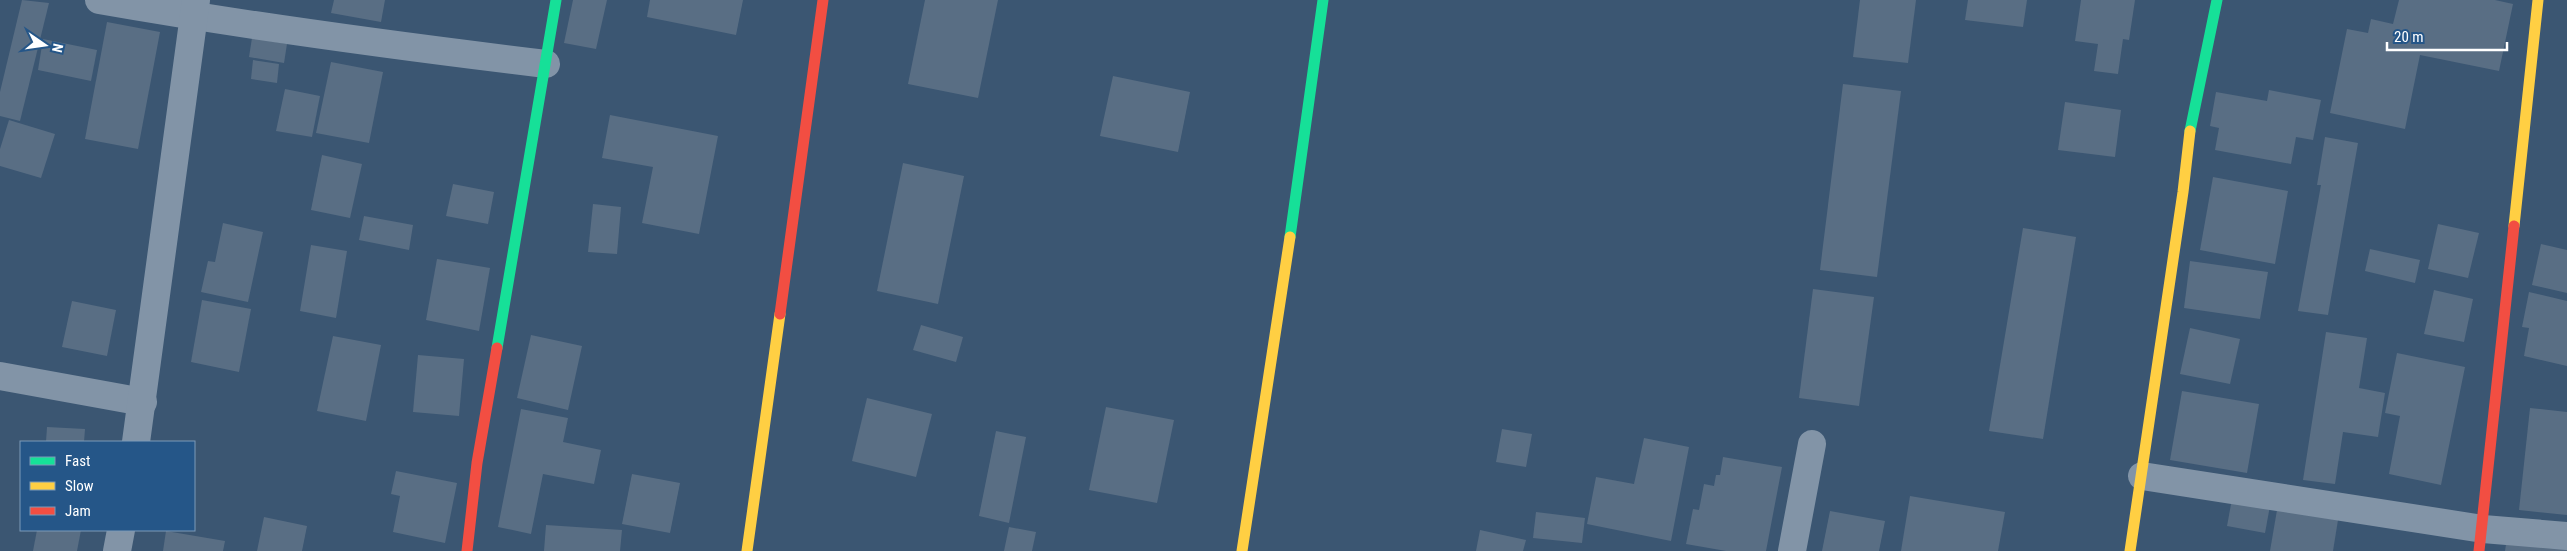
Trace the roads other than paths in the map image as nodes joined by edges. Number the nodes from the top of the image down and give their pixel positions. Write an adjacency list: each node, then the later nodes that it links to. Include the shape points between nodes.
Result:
1 (99, 0): 7 (street)
2 (556, 0): 8 (street)
3 (823, 0): 19 (street)
4 (1323, 0): 20 (street)
5 (2217, 0): 13 (street, via 2190,127)
6 (2538, 0): 16 (street)
7 (194, 8): 8 (street, via 391,46); 10 (street)
8 (546, 64): 18 (street, via 477,463)
9 (0, 376): 10 (street)
10 (143, 402): 11 (street)
11 (136, 441)
12 (1812, 444): 21 (street)
13 (2142, 476): 16 (street); 22 (street)
14 (121, 531): 17 (street)
15 (2567, 536): 16 (street)
16 (2481, 540)
17 (117, 551)
18 (467, 551)
19 (747, 551)
20 (1242, 551)
21 (1792, 551)
22 (2130, 551)

